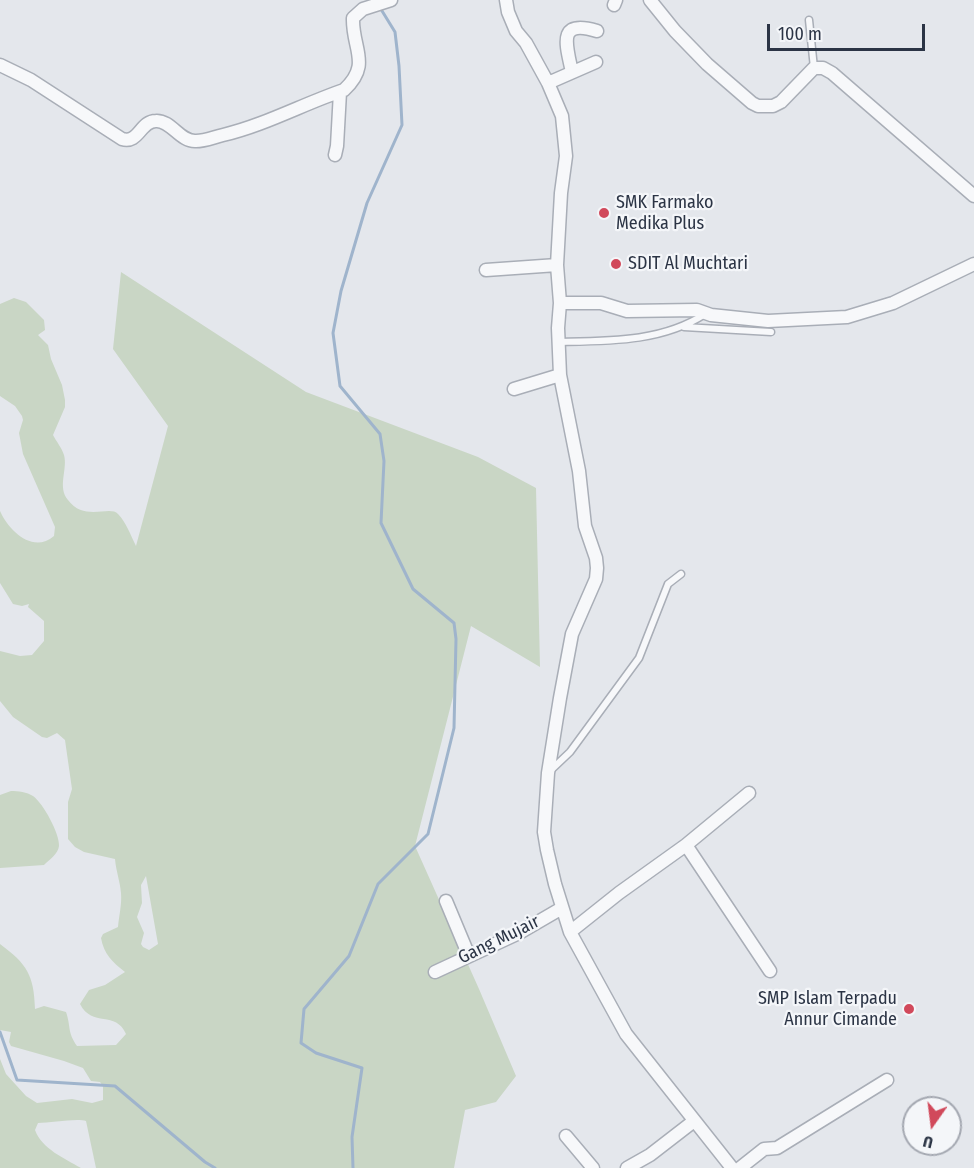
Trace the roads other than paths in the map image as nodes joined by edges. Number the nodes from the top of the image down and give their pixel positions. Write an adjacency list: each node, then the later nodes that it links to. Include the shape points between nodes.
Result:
1 (391, 0): 11 (street, via 363,9 353,18 359,71)
2 (506, 0): 10 (street, via 516,31)
3 (650, 0): 8 (street, via 707,64 752,104 773,106 781,102)
4 (809, 20): 8 (lane)
5 (597, 31): 9 (street, via 577,27 567,36)
6 (596, 62): 9 (street)
7 (0, 65): 11 (street, via 126,140 134,138 154,120 198,141 241,130)
8 (814, 68): 13 (street, via 832,73)
9 (573, 72): 10 (street)
10 (548, 83): 15 (street, via 562,116 566,156)
11 (340, 92): 12 (street)
12 (335, 155)
13 (974, 196)
14 (974, 264): 18 (street, via 893,303 847,316 768,321)
15 (557, 266): 16 (street); 17 (street)
16 (486, 270)
17 (560, 303): 18 (street, via 601,303 627,311); 21 (street)
18 (705, 313): 19 (lane)
19 (682, 327): 20 (lane); 21 (lane, via 612,341)
20 (771, 332)
21 (558, 342): 22 (street)
22 (560, 375): 23 (street); 25 (street, via 579,471 585,526 597,568 572,634)
23 (514, 390)
24 (681, 574): 25 (lane, via 668,584 639,658 570,752)
25 (548, 773): 29 (street, via 544,832)
26 (749, 793): 27 (street)
27 (686, 845): 30 (street); 32 (street)
28 (446, 901): 31 (street)
29 (562, 908): 30 (street); 31 (street, Gang Mujair)
30 (570, 932): 35 (street, via 626,1034)
31 (469, 956): 33 (street, Gang Mujair)
32 (770, 971)
33 (435, 972)
34 (887, 1080): 40 (street, via 777,1148 760,1151)
35 (694, 1121): 38 (street); 39 (street)
36 (566, 1136): 37 (street)
37 (593, 1168)
38 (627, 1168)
39 (732, 1168)
40 (740, 1168)

